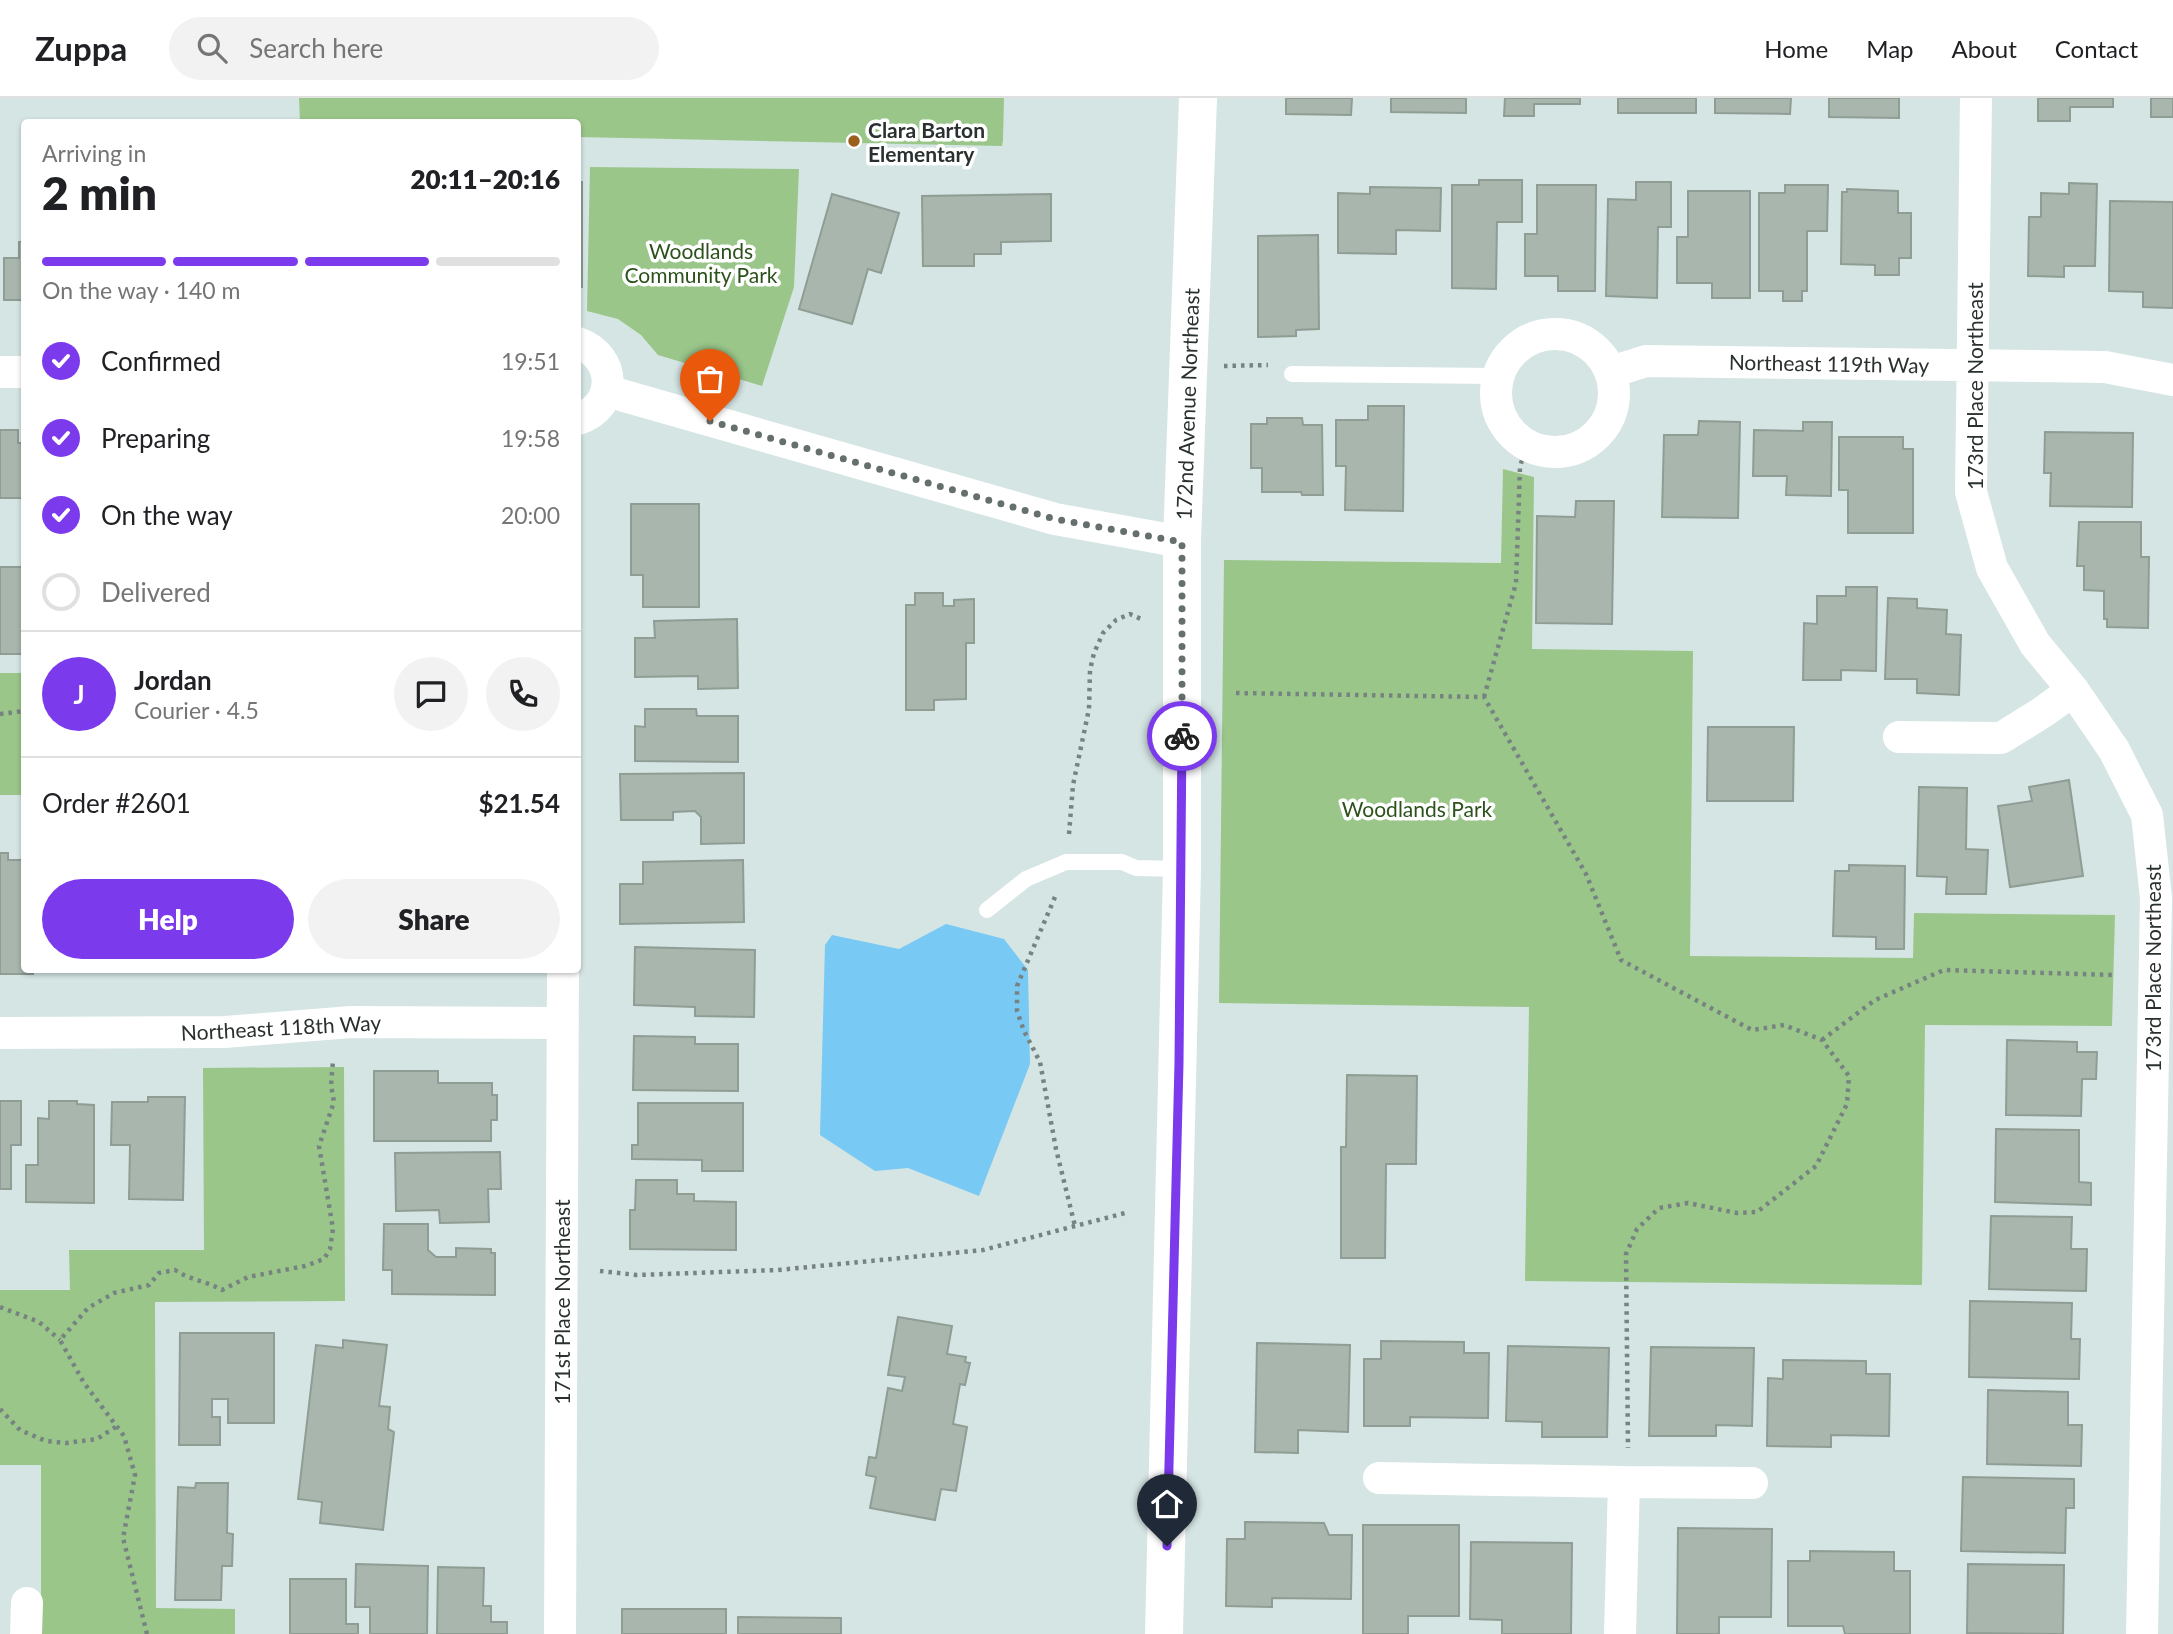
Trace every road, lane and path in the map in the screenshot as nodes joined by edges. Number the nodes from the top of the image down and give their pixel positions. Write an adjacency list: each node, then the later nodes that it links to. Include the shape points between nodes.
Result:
1 (1198, 98): 5 (street, 172nd Avenue Northeast)
2 (1976, 98): 4 (street, 173rd Place Northeast)
3 (581, 344): 12 (street, via 605,366)
4 (1973, 365): 8 (street, Northeast 119th Way, via 1646,361); 11 (street, Northeast 119th Way, via 2105,367); 17 (street, 173rd Place Northeast, via 1971,492 1992,568 2035,644)
5 (1189, 367): 9 (path, via 1272,365); 15 (street, 172nd Avenue Northeast)
6 (0, 372): 7 (street)
7 (21, 372)
8 (1611, 372): 10 (street, via 1589,344 1572,335 1553,333 1519,345); 14 (street, via 1612,412 1602,430 1586,444 1567,452 1546,452)
9 (1292, 374): 10 (lane)
10 (1498, 376): 14 (street, via 1500,414 1510,432)
11 (2173, 380)
12 (607, 391): 13 (street, via 601,403); 15 (street, via 1055,519)
13 (581, 418)
14 (1526, 445): 19 (path, via 1520,467 1516,583)
15 (1182, 542): 24 (street, 172nd Avenue Northeast)
16 (1141, 619): 23 (path, via 1130,614 1116,620 1103,633 1094,653)
17 (2073, 690): 22 (street, via 2001,738); 32 (street, 173rd Place Northeast, via 2114,750 2147,815 2156,898)
18 (1236, 693): 19 (path)
19 (1484, 696): 30 (path, via 1586,874 1621,960 1752,1030 1784,1025)
20 (21, 711): 21 (path)
21 (0, 714)
22 (1899, 737)
23 (1066, 862): 24 (lane); 25 (lane, via 1026,879); 34 (path, via 1065,875 1017,986 1017,1011 1040,1062)
24 (1182, 869): 45 (street, 172nd Avenue Northeast)
25 (986, 910)
26 (563, 973): 28 (street, 171st Place Northeast)
27 (2116, 975): 30 (path, via 1944,970 1875,1000)
28 (563, 1023): 29 (street, Northeast 118th Way, via 351,1022 225,1032); 44 (street, 171st Place Northeast)
29 (0, 1033)
30 (1822, 1040): 41 (path, via 1849,1076 1847,1104 1816,1166 1757,1212 1737,1213 1688,1203 1658,1208 1637,1229 1626,1254 1628,1448)
31 (333, 1061): 37 (path, via 334,1102 319,1146 333,1229 324,1259 248,1277 222,1290 175,1270 159,1273 149,1285 114,1293 88,1308)
32 (2162, 1166): 47 (street, 173rd Place Northeast)
33 (1129, 1212): 34 (path)
34 (1075, 1226): 35 (path, via 983,1251 778,1270 637,1275)
35 (600, 1271)
36 (0, 1307): 37 (path, via 39,1322)
37 (60, 1340): 39 (path, via 84,1383)
38 (0, 1409): 39 (path, via 20,1430 46,1441 97,1439)
39 (117, 1426): 43 (path, via 135,1475 123,1538)
40 (1379, 1478): 41 (street)
41 (1624, 1482): 42 (street); 46 (street)
42 (1752, 1483)
43 (146, 1634)
44 (560, 1634)
45 (1164, 1634)
46 (1620, 1634)
47 (2142, 1634)

